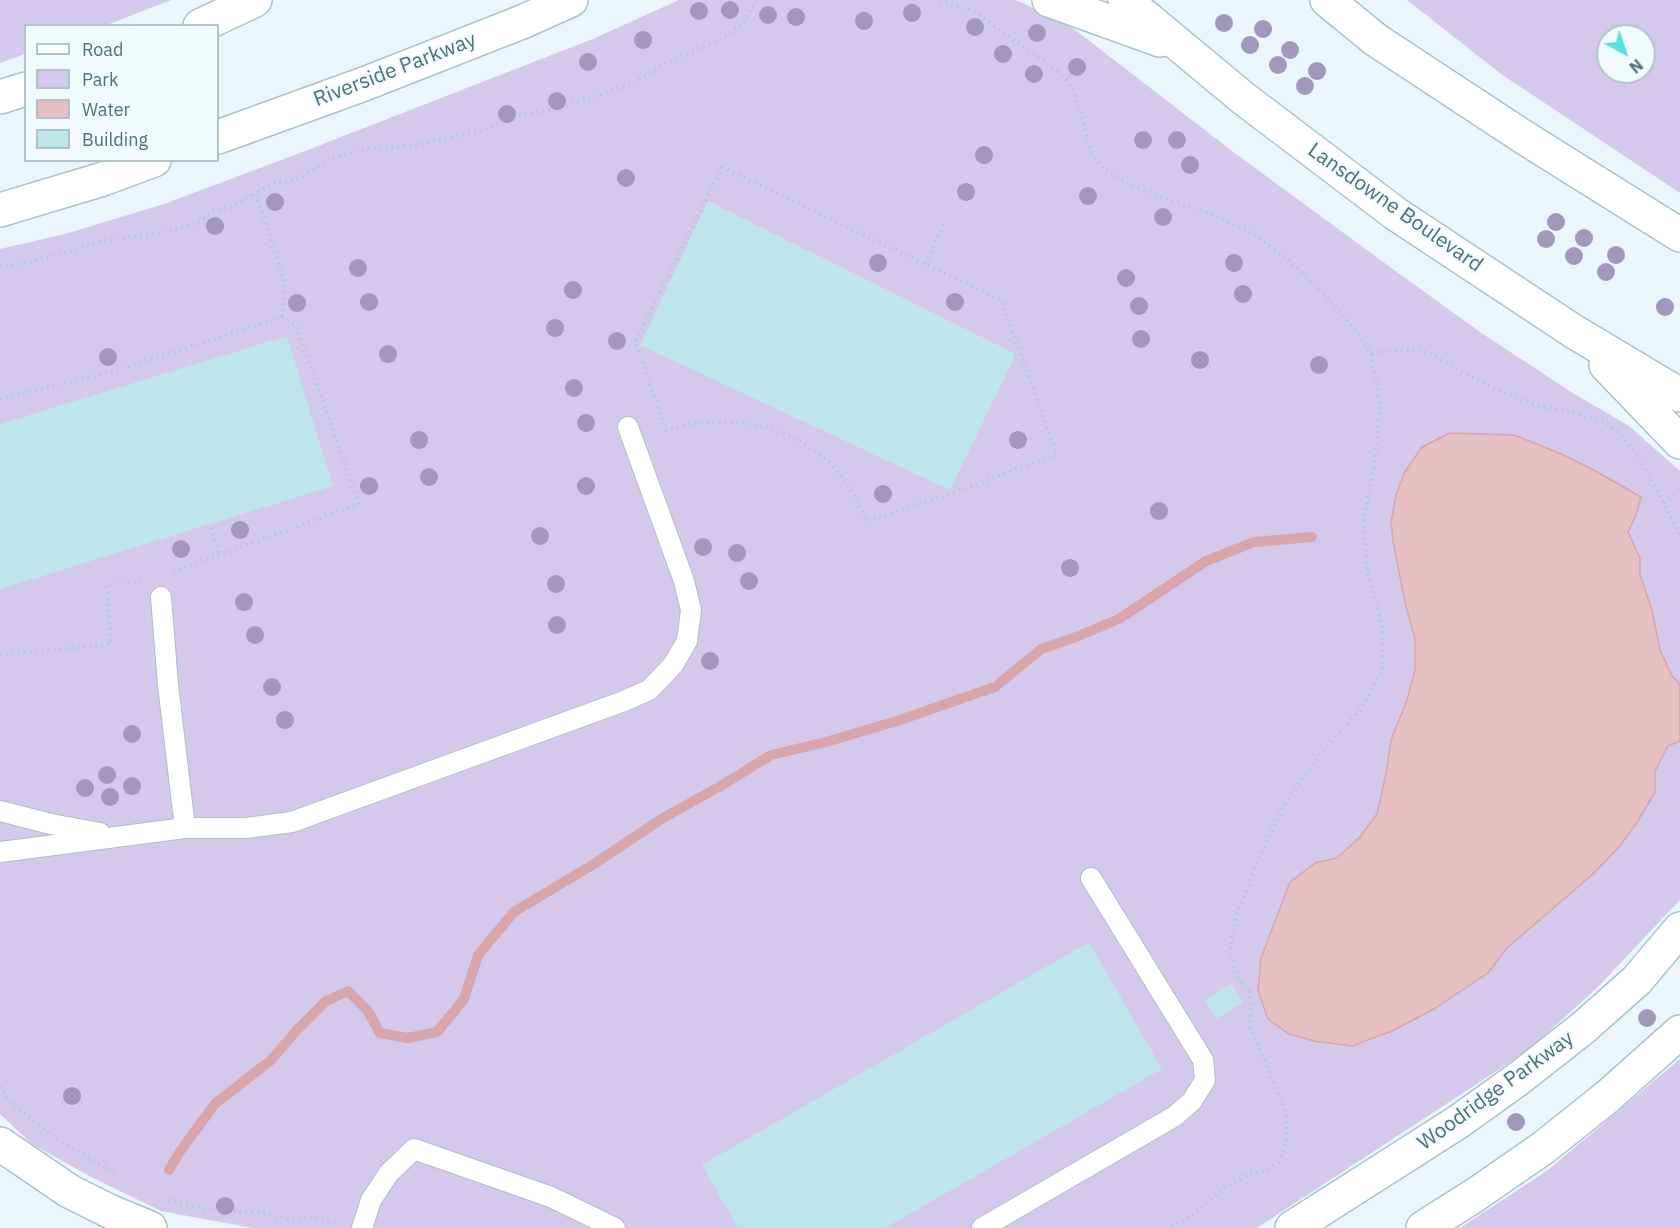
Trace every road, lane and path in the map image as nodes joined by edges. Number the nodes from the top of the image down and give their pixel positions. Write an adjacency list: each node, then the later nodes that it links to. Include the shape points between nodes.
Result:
1 (255, 0): 10 (street)
2 (571, 0): 9 (street, Riverside Parkway)
3 (597, 0): 9 (street)
4 (757, 0): 16 (path, via 742,25 723,38 634,83 560,108 519,115 482,131 410,147 372,148 331,158 296,180 276,182)
5 (940, 0): 24 (path, via 975,12 1059,72 1071,86 1091,152 1103,168 1123,181 1249,231 1285,257 1326,296)
6 (1049, 0): 11 (street)
7 (1125, 0): 11 (street, Lansdowne Boulevard)
8 (1327, 0): 19 (street, via 1376,40)
9 (522, 22): 14 (street, Riverside Parkway)
10 (204, 24)
11 (1182, 48): 23 (street, Lansdowne Boulevard, via 1396,214)
12 (24, 90): 13 (street)
13 (0, 97)
14 (219, 137)
15 (149, 162): 17 (street)
16 (255, 193): 21 (path, via 230,207 212,211 196,224); 22 (path, via 285,285)
17 (0, 210)
18 (944, 224): 20 (path)
19 (1680, 235)
20 (926, 264): 20 (path, via 722,166 635,342 666,430 698,423 738,422 770,428 800,441 829,462 851,489 867,522 1056,454 1001,300)
21 (0, 267)
22 (282, 317): 26 (path, via 111,372); 33 (path, via 296,325 359,504)
23 (1573, 331): 25 (street, Lansdowne Boulevard); 28 (street)
24 (1371, 353): 30 (path, via 1418,348 1502,392 1539,406 1605,422 1641,461); 54 (path, via 1380,405 1363,522 1368,573 1383,629 1383,670 1362,708 1317,758 1284,805 1257,862 1230,946 1235,974 1249,992 1250,1027 1287,1114 1287,1143 1279,1161 1224,1188 1201,1209)
25 (1680, 395)
26 (0, 398)
27 (628, 427): 39 (lane, via 691,610 687,641 673,665 649,690 292,822 246,828)
28 (1680, 442)
29 (1680, 488): 30 (path)
30 (1664, 503): 32 (path)
31 (211, 528): 33 (path)
32 (1680, 534)
33 (220, 555): 34 (path)
34 (166, 573)
35 (145, 581): 37 (path, via 107,585 111,644)
36 (160, 597): 39 (lane)
37 (0, 655)
38 (0, 811): 40 (lane)
39 (185, 828): 40 (lane)
40 (118, 837): 41 (lane)
41 (0, 852)
42 (1091, 878): 53 (lane, via 1203,1059 1205,1080 1192,1101 1175,1116)
43 (1680, 928): 55 (street, Woodridge Parkway, via 1636,980 1518,1079)
44 (1680, 1032): 56 (street, via 1543,1148)
45 (0, 1087): 47 (path, via 7,1099 54,1137)
46 (0, 1144): 49 (street, via 69,1191)
47 (122, 1177)
48 (164, 1196): 50 (path, via 195,1207 259,1212 291,1220 314,1217)
49 (150, 1228)
50 (347, 1228)
51 (362, 1228): 52 (lane, via 370,1200 389,1173 414,1149 550,1197)
52 (615, 1228)
53 (982, 1228)
54 (1170, 1228)
55 (1292, 1228)
56 (1423, 1228)

